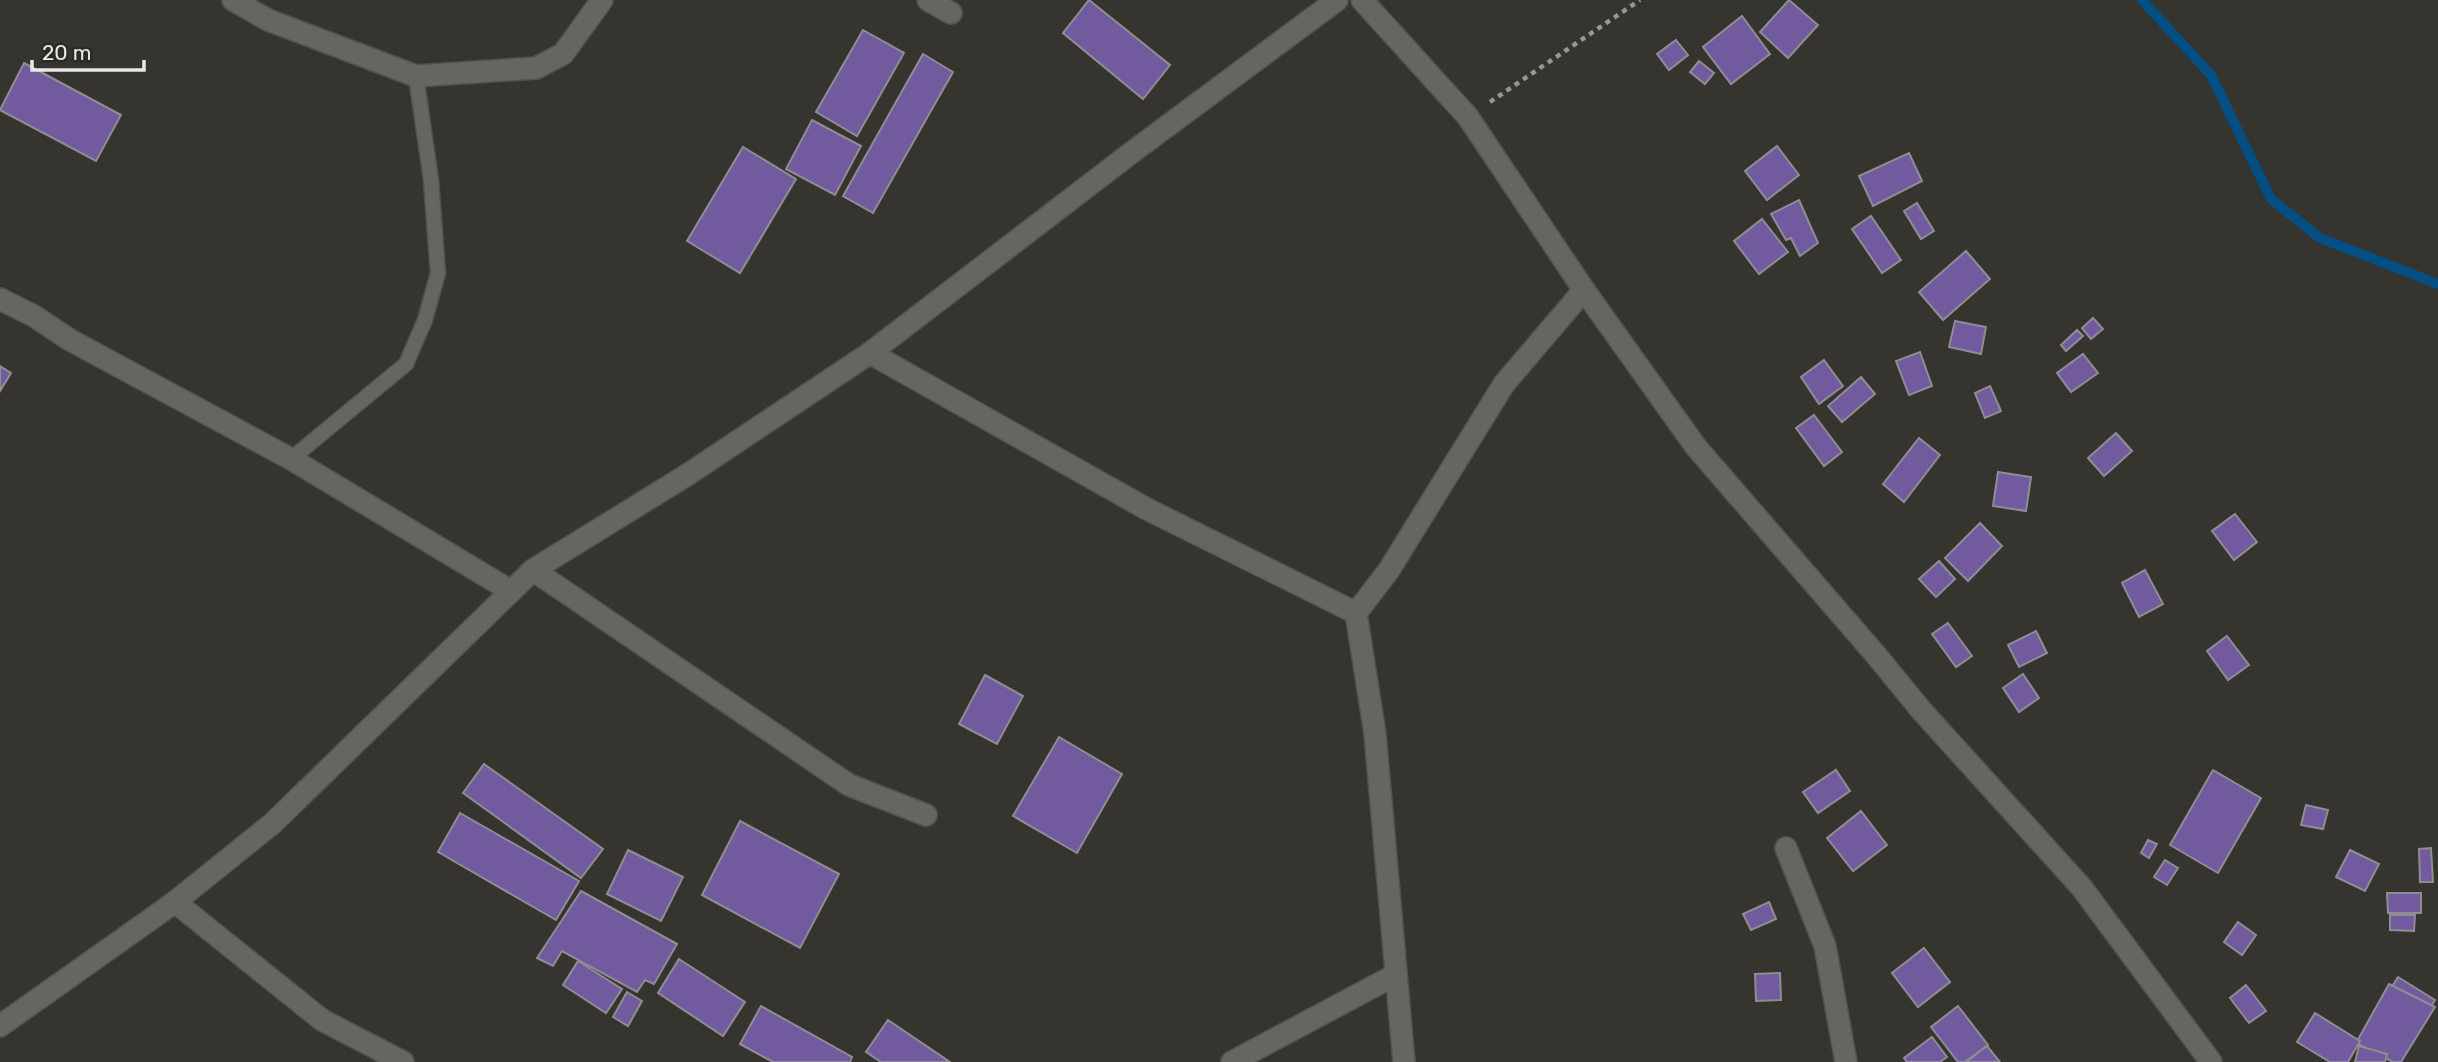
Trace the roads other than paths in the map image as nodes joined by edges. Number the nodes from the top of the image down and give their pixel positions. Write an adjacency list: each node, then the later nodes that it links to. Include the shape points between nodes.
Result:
1 (233, 0): 7 (street, via 268,20)
2 (602, 0): 7 (street, via 563,54 536,68)
3 (928, 0): 6 (street)
4 (1337, 0): 10 (street)
5 (1362, 0): 8 (street, via 1468,117)
6 (951, 13)
7 (416, 76): 11 (lane, via 438,273 425,320 407,363)
8 (1584, 290): 14 (street, via 1504,384 1389,570); 24 (street, via 1696,447 1921,710 2082,888)
9 (0, 299): 11 (street)
10 (870, 354): 12 (street); 14 (street, via 1145,508)
11 (291, 459): 13 (street)
12 (533, 570): 13 (street); 15 (street, via 849,785)
13 (511, 592): 17 (street, via 273,823)
14 (1356, 613): 18 (street, via 1375,734)
15 (926, 815)
16 (1786, 848): 23 (street, via 1825,946)
17 (175, 902): 19 (street); 20 (street, via 322,1020)
18 (1395, 975): 21 (street); 22 (street)
19 (1, 1029)
20 (403, 1062)
21 (1232, 1062)
22 (1404, 1062)
23 (1846, 1062)
24 (2211, 1062)

